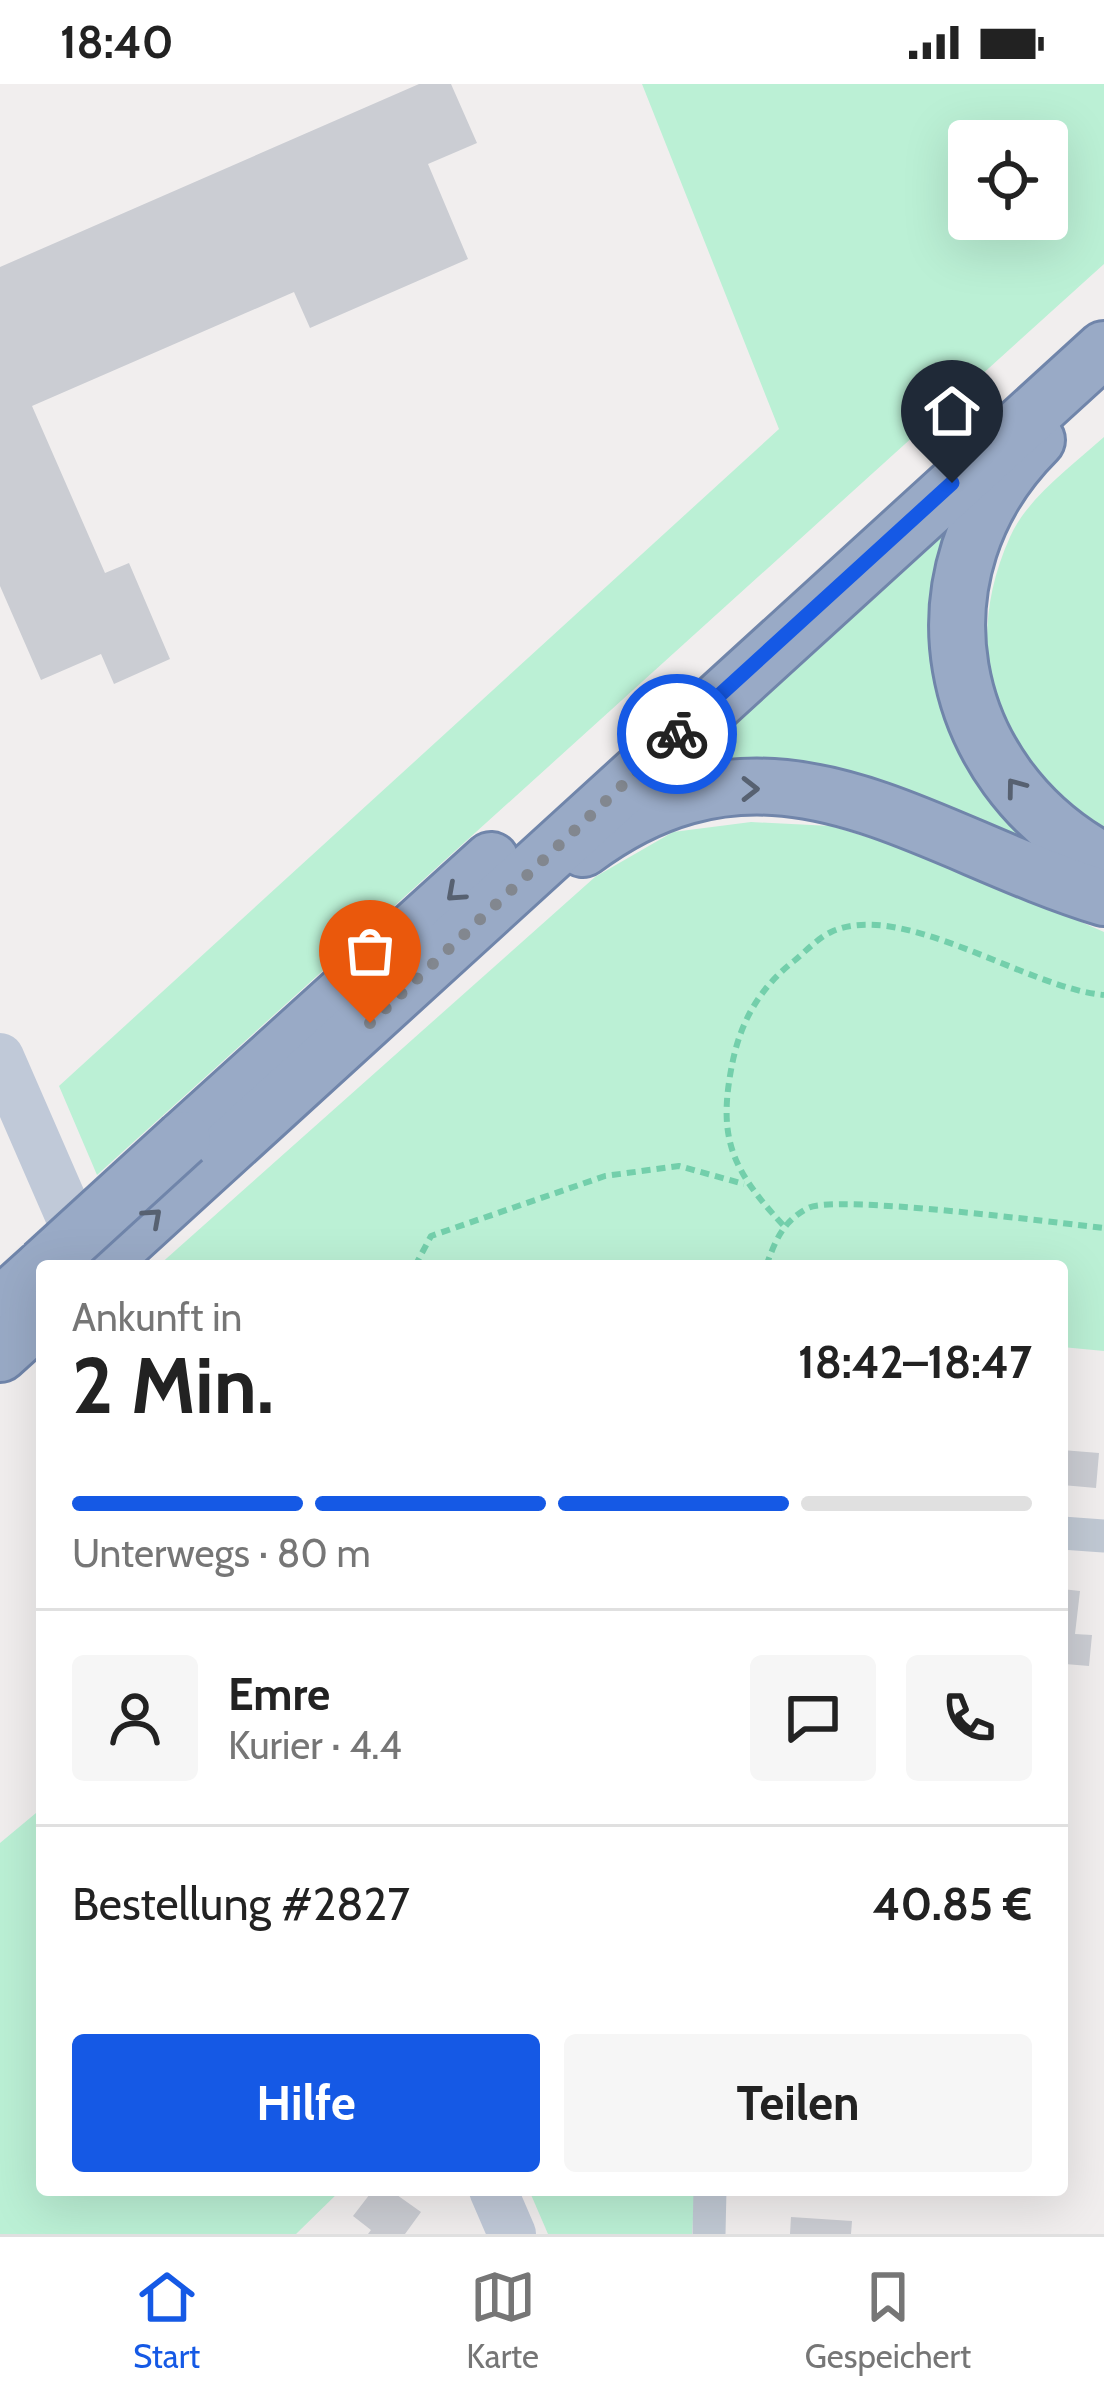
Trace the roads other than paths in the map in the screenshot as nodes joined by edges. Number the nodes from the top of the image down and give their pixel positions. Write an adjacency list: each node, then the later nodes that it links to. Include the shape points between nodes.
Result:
1 (1104, 309): 8 (highway, one-way to 8)
2 (1104, 349): 6 (highway, via 594,809)
3 (1104, 373): 4 (highway, one-way to 3, via 1021,799 983,743 953,613 964,554 993,497 1018,459)
4 (1104, 861)
5 (1104, 898): 6 (highway, one-way to 5, via 616,826 720,789 797,788 867,801)
6 (434, 965): 8 (highway)
7 (0, 1057): 10 (main road)
8 (195, 1153): 9 (highway, bridge); 11 (highway, one-way to 8)
9 (52, 1260)
10 (91, 1260)
11 (99, 1260)
12 (36, 1273): 13 (highway)
13 (0, 1306)
14 (36, 1321): 15 (highway)
15 (0, 1354)
16 (1068, 1533): 17 (street)
17 (1104, 1536)
18 (496, 2196): 20 (main road)
19 (710, 2196): 21 (street)
20 (512, 2234)
21 (709, 2234)

